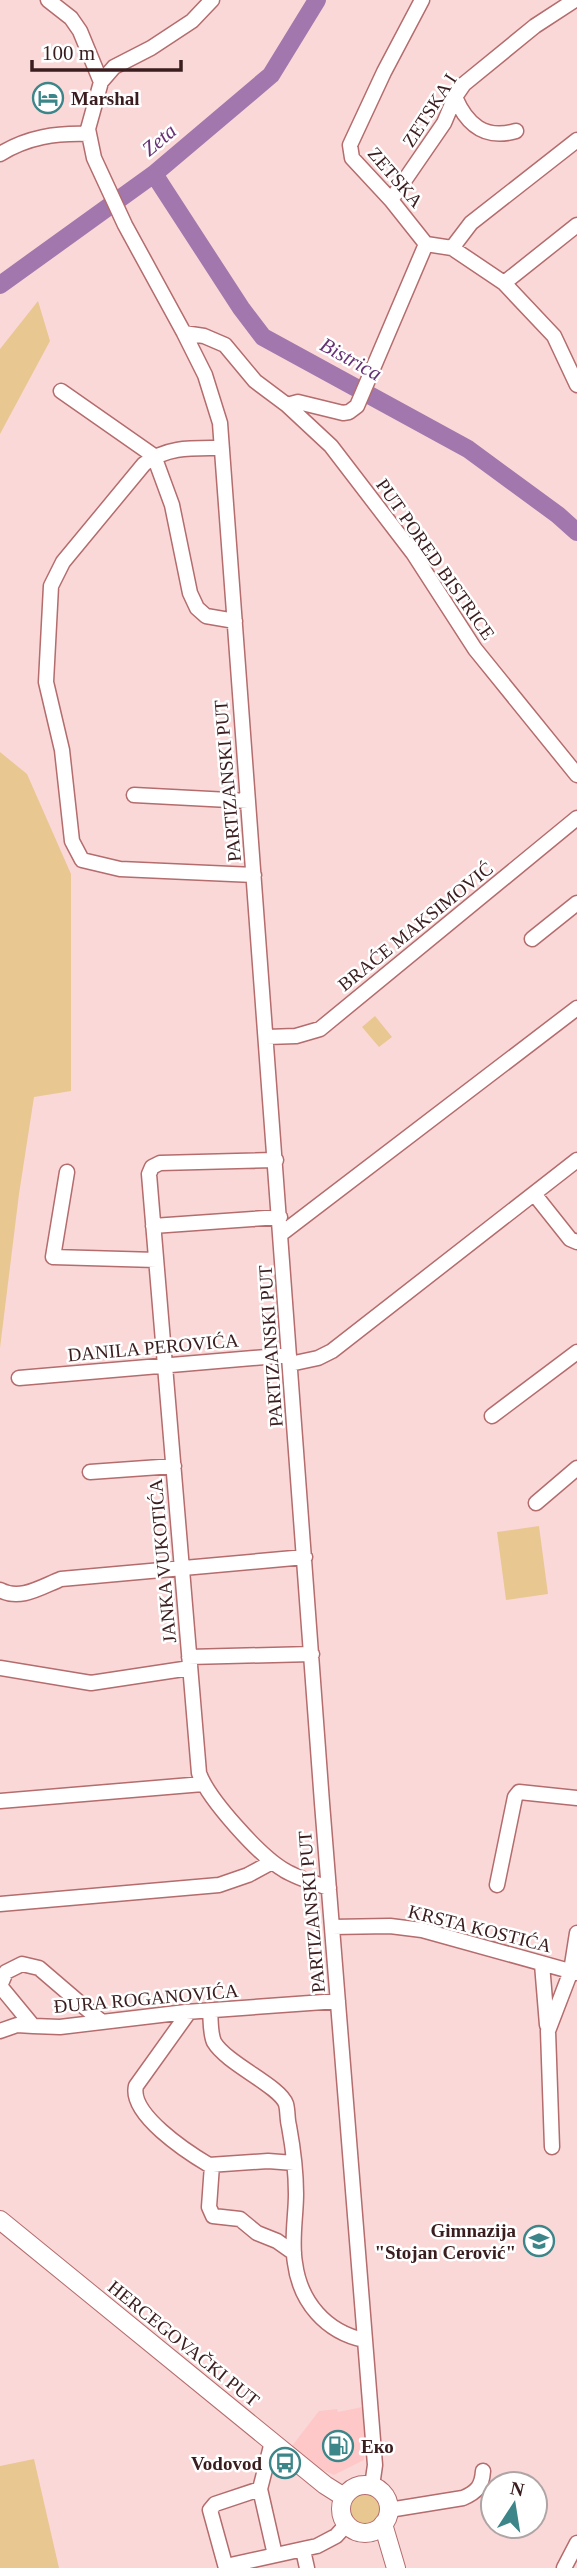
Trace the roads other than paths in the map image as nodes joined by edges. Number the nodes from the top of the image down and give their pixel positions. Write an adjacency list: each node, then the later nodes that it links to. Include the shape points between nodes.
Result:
1 (48, 0): 5 (street, via 80,31)
2 (212, 0): 5 (street, via 192,22 114,67)
3 (422, 0): 11 (street, ZETSKA, via 350,145 352,158)
4 (575, 0): 6 (street, ZETSKA I, via 535,26 464,84)
5 (101, 82): 8 (street)
6 (455, 97): 7 (street, via 462,113 488,133); 11 (street, ZETSKA I, via 444,123)
7 (516, 131)
8 (88, 134): 10 (street, via 43,135); 16 (street, PARTIZANSKI PUT, via 93,158 125,225)
9 (577, 140): 14 (street, via 471,223)
10 (0, 154)
11 (391, 200): 13 (street, ZETSKA)
12 (577, 225): 15 (street)
13 (426, 244): 14 (street); 19 (street, via 357,406 343,413 298,402)
14 (452, 248): 15 (street)
15 (505, 282): 17 (street, via 554,336)
16 (184, 333): 19 (street, PUT PORED BISTRICE, via 225,345 255,381); 20 (street, PARTIZANSKI PUT, via 205,376 220,423)
17 (577, 385)
18 (61, 391): 21 (street)
19 (288, 405): 23 (street, PUT PORED BISTRICE, via 331,446 372,497 475,649)
20 (222, 448): 21 (street, via 177,448); 22 (street, PARTIZANSKI PUT)
21 (154, 456): 22 (street, via 172,505 197,608 206,616); 27 (street, via 63,562 51,586 46,682 62,750 72,841 82,860 100,865)
22 (235, 621): 25 (street, PARTIZANSKI PUT)
23 (577, 775)
24 (134, 795): 25 (street)
25 (248, 801): 27 (street, PARTIZANSKI PUT)
26 (577, 818): 31 (street, BRAĆE MAKSIMOVIĆ, via 320,1029)
27 (254, 875): 31 (street, PARTIZANSKI PUT)
28 (577, 902): 29 (street)
29 (532, 939)
30 (577, 1008): 38 (street)
31 (267, 1038): 32 (street, PARTIZANSKI PUT)
32 (276, 1160): 36 (street, PARTIZANSKI PUT); 37 (street, JANKA VUKOTIĆA, via 172,1162 152,1167)
33 (577, 1160): 35 (street, DANILA PEROVIĆA)
34 (67, 1172): 40 (street, via 53,1257)
35 (535, 1195): 39 (street); 42 (street, DANILA PEROVIĆA, via 332,1351 318,1359)
36 (280, 1217): 37 (street); 38 (street, PARTIZANSKI PUT)
37 (153, 1226): 40 (street, JANKA VUKOTIĆA)
38 (281, 1234): 42 (street, PARTIZANSKI PUT)
39 (577, 1242)
40 (156, 1260): 43 (street, JANKA VUKOTIĆA)
41 (577, 1352): 45 (street)
42 (290, 1360): 43 (street, DANILA PEROVIĆA); 50 (street, PARTIZANSKI PUT)
43 (165, 1364): 44 (street, DANILA PEROVIĆA); 46 (street, JANKA VUKOTIĆA)
44 (19, 1378)
45 (492, 1416)
46 (174, 1466): 48 (street); 51 (street, JANKA VUKOTIĆA)
47 (577, 1468): 49 (street)
48 (90, 1472)
49 (536, 1503)
50 (304, 1557): 51 (street); 53 (street, PARTIZANSKI PUT)
51 (182, 1567): 52 (street, via 61,1579 25,1594 9,1595); 54 (street, JANKA VUKOTIĆA)
52 (0, 1590)
53 (312, 1654): 54 (street); 61 (street, PARTIZANSKI PUT)
54 (190, 1662): 55 (street, via 91,1683); 56 (street, JANKA VUKOTIĆA, via 197,1762)
55 (0, 1668)
56 (203, 1784): 58 (street); 59 (street, JANKA VUKOTIĆA)
57 (577, 1798): 60 (street, via 519,1792)
58 (0, 1801)
59 (272, 1862): 61 (street, JANKA VUKOTIĆA); 62 (street, via 219,1885)
60 (497, 1885)
61 (329, 1888): 63 (street, PARTIZANSKI PUT)
62 (0, 1904)
63 (332, 1927): 65 (street, KRSTA KOSTIĆA, via 422,1930); 67 (street, PARTIZANSKI PUT)
64 (577, 1933): 66 (street)
65 (542, 1964): 66 (street, KRSTA KOSTIĆA); 73 (street)
66 (574, 1972): 73 (street)
67 (338, 2001): 68 (street, ĐURA ROGANOVIĆA); 79 (street, PARTIZANSKI PUT)
68 (210, 2011): 69 (street, ĐURA ROGANOVIĆA); 75 (street, via 212,2035 220,2049 286,2104)
69 (189, 2012): 70 (street, ĐURA ROGANOVIĆA); 76 (street, via 134,2093 145,2116)
70 (103, 2022): 71 (street, ĐURA ROGANOVIĆA); 71 (street, ĐURA ROGANOVIĆA, via 39,1968 22,1965 6,1972 0,1986)
71 (33, 2026): 72 (street)
72 (0, 2031)
73 (548, 2031): 74 (street)
74 (552, 2147)
75 (294, 2163): 76 (street); 78 (street)
76 (212, 2165): 78 (street, via 212,2216 240,2219 257,2234)
77 (0, 2220): 80 (main road, HERCEGOVAČKI PUT)
78 (294, 2253): 79 (street, via 314,2311 335,2330)
79 (364, 2340): 81 (street, PARTIZANSKI PUT, via 375,2465)
80 (272, 2442): 83 (street); 84 (main road, HERCEGOVAČKI PUT)
81 (372, 2486): 84 (main road, via 356,2486); 85 (main road, via 384,2495)
82 (479, 2487): 85 (street, via 472,2494)
83 (260, 2489): 90 (street); 92 (street, via 215,2504 211,2510)
84 (344, 2497): 86 (main road, via 341,2512)
85 (386, 2517): 87 (main road, via 374,2530); 95 (main road)
86 (347, 2524): 87 (main road); 89 (street, via 329,2541)
87 (363, 2532): 94 (main road, via 378,2547)
88 (577, 2543): 96 (street)
89 (303, 2550): 90 (street); 93 (street)
90 (275, 2555): 91 (street)
91 (249, 2564): 92 (street)
92 (226, 2567)
93 (307, 2568)
94 (386, 2568)
95 (396, 2568)
96 (564, 2568)

